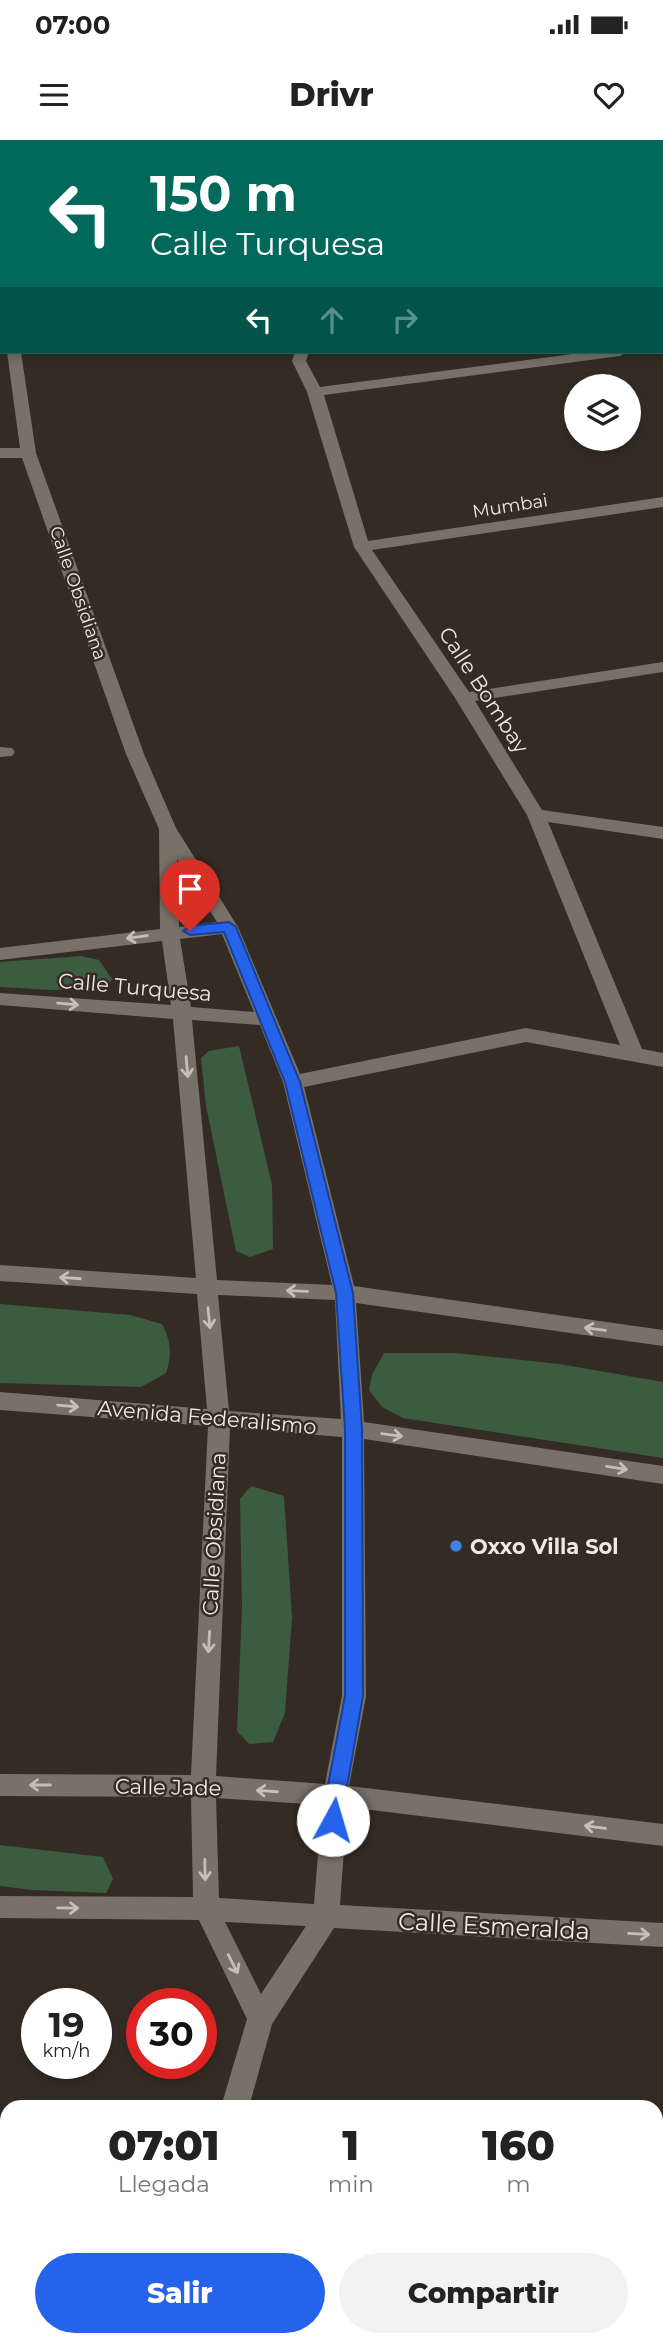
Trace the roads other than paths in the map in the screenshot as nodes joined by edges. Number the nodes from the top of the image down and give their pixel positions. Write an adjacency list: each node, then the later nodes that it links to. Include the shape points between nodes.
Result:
1 (14, 354): 6 (street, Calle Obsidiana)
2 (301, 354): 4 (street, Calle Bombay, via 299,361)
3 (605, 354): 4 (street)
4 (314, 392): 8 (street, Calle Bombay)
5 (0, 453): 6 (street)
6 (28, 453): 12 (street, Calle Obsidiana, via 135,754)
7 (663, 502): 8 (street, Mumbai)
8 (362, 547): 10 (street, Calle Bombay)
9 (663, 667): 10 (street)
10 (464, 698): 11 (street, Calle Bombay)
11 (536, 815): 13 (street); 20 (street, Calle Bombay)
12 (167, 828): 14 (street, Calle Obsidiana); 15 (street, Calle Obsidiana)
13 (663, 833)
14 (229, 927): 15 (street, Calle Turquesa); 19 (street, Calle Obsidiana)
15 (170, 933): 16 (street, Calle Turquesa, one-way to 16); 18 (street, Calle Obsidiana)
16 (0, 954)
17 (0, 999): 18 (street, Calle Turquesa, one-way to 18)
18 (182, 1014): 19 (street, Calle Turquesa); 24 (street, Calle Obsidiana, one-way to 24)
19 (266, 1019): 22 (street, Calle Obsidiana)
20 (634, 1055): 21 (street); 22 (street, via 526,1035)
21 (663, 1060)
22 (293, 1082): 25 (street, Calle Obsidiana)
23 (0, 1273): 24 (street, one-way to 23)
24 (205, 1287): 25 (street, one-way to 24); 28 (street, Calle Obsidiana, one-way to 28)
25 (345, 1293): 26 (street, one-way to 25); 29 (street, Calle Obsidiana)
26 (663, 1338)
27 (0, 1401): 28 (street, Avenida Federalismo, one-way to 28)
28 (219, 1419): 29 (street, Avenida Federalismo); 32 (street, Calle Obsidiana, one-way to 32)
29 (354, 1429): 30 (street, Avenida Federalismo, one-way to 30); 33 (street, Calle Obsidiana, via 354,1696)
30 (663, 1475)
31 (0, 1785): 32 (street, Calle Jade, one-way to 31)
32 (203, 1786): 33 (street, Calle Jade, one-way to 32); 36 (street, Calle Obsidiana, one-way to 36)
33 (335, 1796): 34 (street, one-way to 33); 37 (street, Calle Obsidiana)
34 (663, 1835)
35 (0, 1907): 36 (street, one-way to 36)
36 (206, 1909): 37 (street); 39 (street, Calle Obsidiana, one-way to 39)
37 (326, 1917): 38 (street, Calle Esmeralda, one-way to 38); 39 (street, Calle Obsidiana)
38 (663, 1935)
39 (260, 2019): 40 (street, Calle Obsidiana)
40 (236, 2100)

